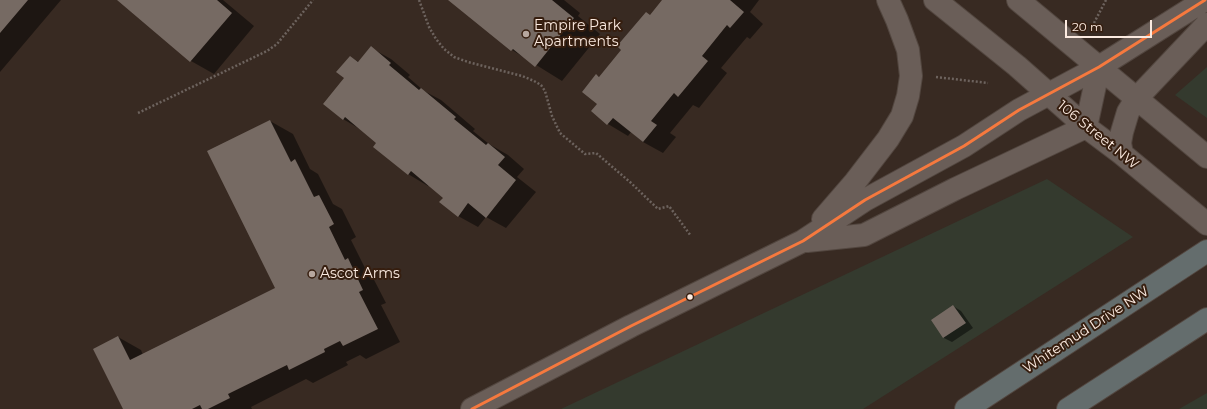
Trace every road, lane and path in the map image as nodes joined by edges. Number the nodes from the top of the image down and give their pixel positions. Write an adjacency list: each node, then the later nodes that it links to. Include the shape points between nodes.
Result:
1 (313, 0): 15 (path, via 277,44 267,51)
2 (418, 0): 20 (path, via 429,27 444,49 454,57 522,76 541,84 560,133 586,154 596,152 658,209 669,206)
3 (888, 0): 21 (street, via 908,50 911,76 902,116 855,182)
4 (935, 0): 13 (street, 106 Street NW)
5 (1018, 0): 10 (street)
6 (1106, 0): 8 (path)
7 (1205, 0): 10 (street)
8 (1094, 23)
9 (1207, 24): 14 (street)
10 (1099, 67): 13 (street); 14 (street); 16 (street)
11 (929, 77): 12 (path)
12 (988, 83)
13 (1048, 94): 16 (street, 106 Street NW); 21 (street, via 964,146 865,200)
14 (1136, 99): 17 (street); 18 (street, via 1128,112 1120,143)
15 (138, 113)
16 (1086, 127): 18 (street, 106 Street NW); 21 (street, via 955,188 864,235)
17 (1207, 157)
18 (1130, 161): 19 (street, 106 Street NW)
19 (1207, 224)
20 (691, 236)
21 (803, 241): 24 (street, via 631,326)
22 (1207, 251): 25 (highway, Whitemud Drive NW)
23 (1207, 319): 26 (highway)
24 (472, 409)
25 (966, 409)
26 (1068, 409)

